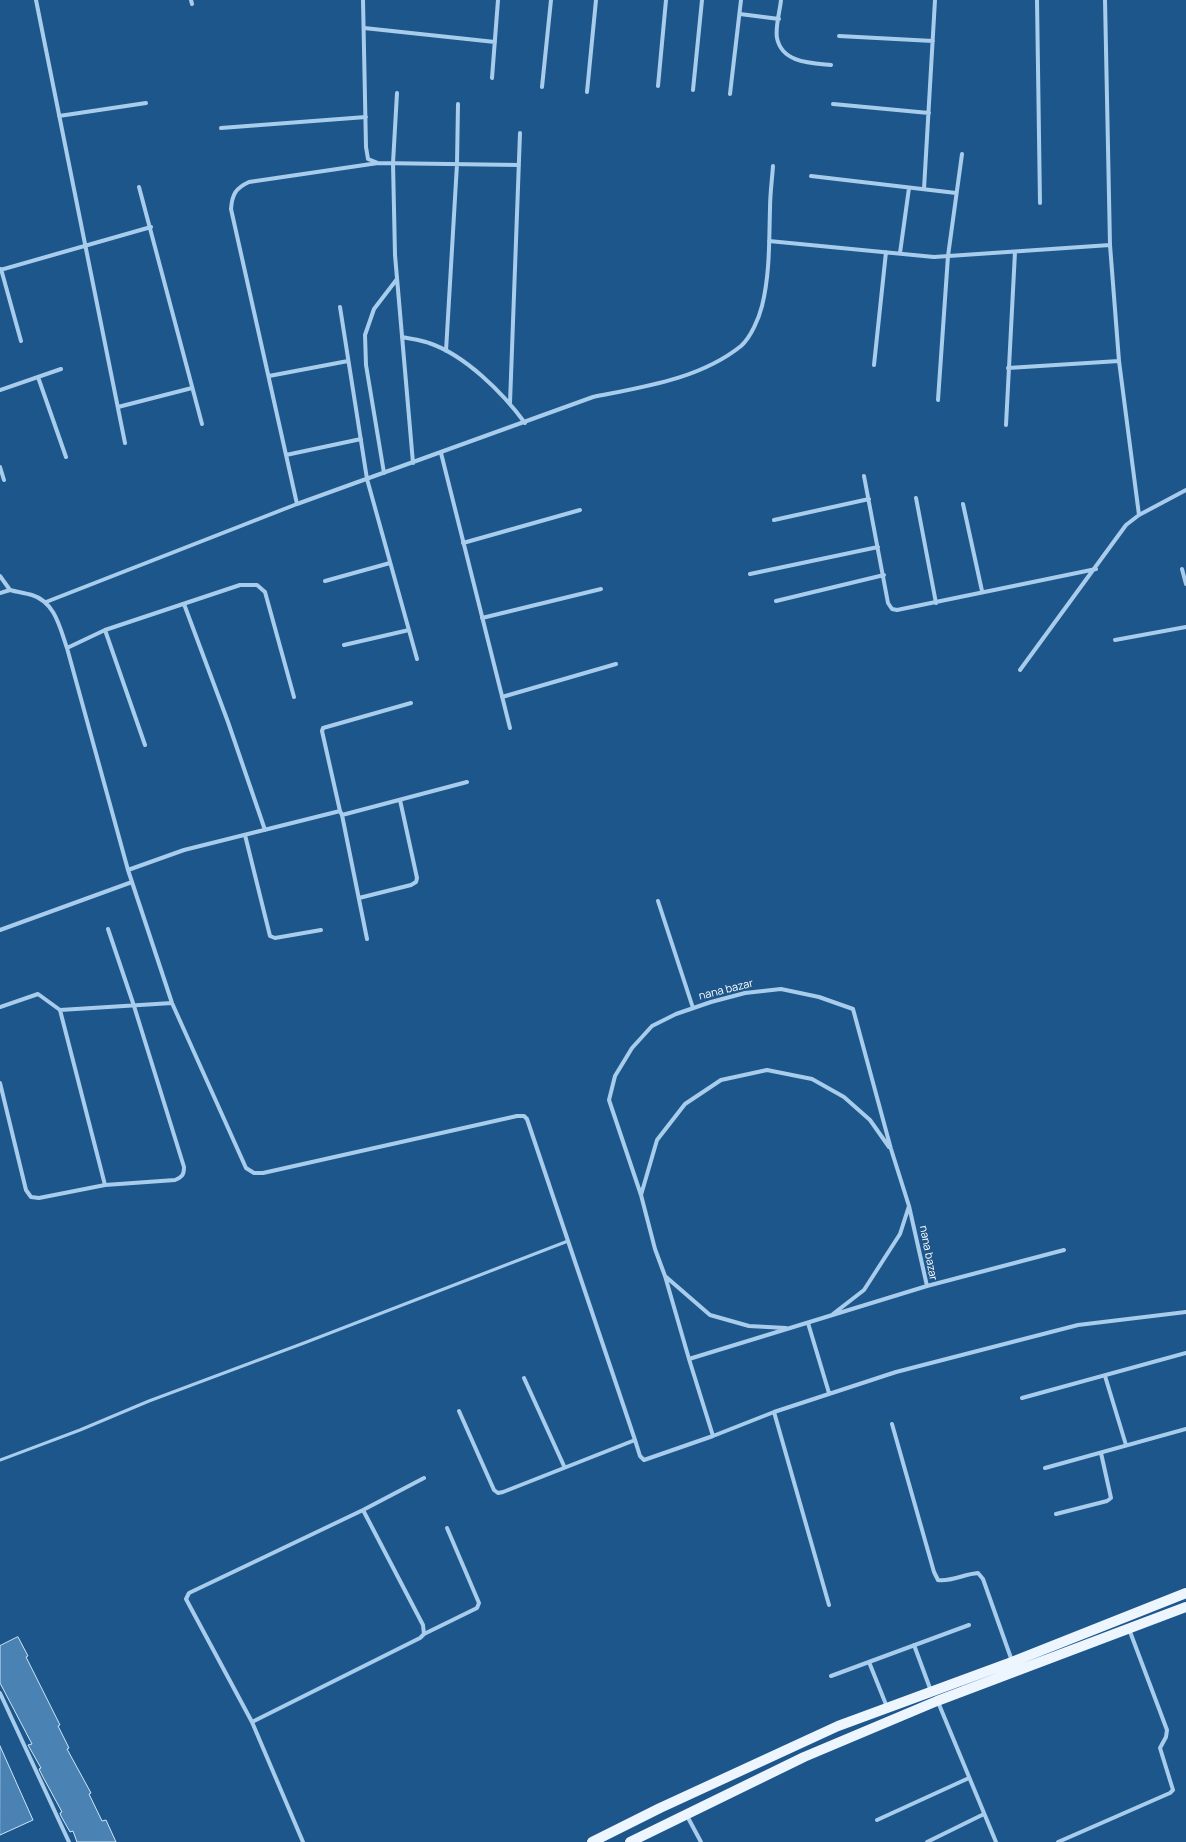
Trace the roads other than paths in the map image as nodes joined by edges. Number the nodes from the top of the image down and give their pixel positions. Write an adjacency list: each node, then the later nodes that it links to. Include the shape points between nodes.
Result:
1 (36, 0): 31 (street)
2 (363, 0): 15 (street)
3 (498, 0): 18 (street)
4 (551, 0): 22 (street)
5 (596, 0): 24 (street)
6 (666, 0): 21 (street)
7 (702, 0): 23 (street)
8 (741, 0): 13 (street)
9 (781, 0): 14 (street)
10 (935, 0): 17 (street)
11 (1037, 0): 46 (street)
12 (1105, 0): 50 (street)
13 (740, 14): 14 (street); 26 (street)
14 (779, 19): 19 (street, via 777,36 787,55 804,62)
15 (364, 28): 18 (street); 32 (street)
16 (839, 36): 17 (street)
17 (933, 41): 30 (street)
18 (495, 42): 20 (street)
19 (831, 65)
20 (492, 78)
21 (658, 86)
22 (542, 87)
23 (693, 90)
24 (587, 92)
25 (397, 93): 37 (street)
26 (730, 94)
27 (146, 103): 31 (street)
28 (458, 104): 38 (street)
29 (833, 104): 30 (street)
30 (929, 113): 44 (street)
31 (60, 116): 49 (street)
32 (366, 117): 33 (street); 36 (street, via 368,159)
33 (221, 128)
34 (520, 133): 39 (street)
35 (962, 154): 45 (street)
36 (378, 163): 37 (street); 66 (street, via 249,182 239,187 232,196 231,209)
37 (393, 163): 38 (street); 56 (street)
38 (456, 164): 39 (street); 60 (street)
39 (519, 165): 71 (street)
40 (773, 166): 48 (street)
41 (811, 176): 43 (street)
42 (139, 187): 47 (street)
43 (909, 188): 44 (street); 53 (street)
44 (924, 189): 45 (street)
45 (956, 193): 54 (street)
46 (1040, 203)
47 (151, 227): 49 (street); 68 (street)
48 (769, 241): 51 (street); 73 (street, via 762,307 752,331 742,345 701,371 639,388 593,397)
49 (85, 245): 55 (street); 72 (street)
50 (1110, 245): 52 (street); 62 (street)
51 (886, 252): 53 (street); 63 (street)
52 (1015, 252): 54 (street); 64 (street)
53 (900, 253): 54 (street)
54 (948, 256): 70 (street)
55 (1, 269): 59 (street)
56 (398, 279): 58 (street); 83 (street, via 374,309 365,335 366,365)
57 (340, 307): 61 (street)
58 (402, 337): 60 (street, via 429,343); 81 (street)
59 (21, 341)
60 (446, 351): 71 (street, via 476,372)
61 (348, 361): 66 (street); 76 (street)
62 (1119, 361): 64 (street); 93 (street)
63 (874, 365)
64 (1008, 368): 75 (street)
65 (61, 369): 67 (street)
66 (269, 376): 79 (street)
67 (38, 377): 69 (street); 80 (street)
68 (192, 388): 72 (street); 74 (street)
69 (0, 390)
70 (938, 400)
71 (510, 403): 73 (street)
72 (118, 407): 77 (street)
73 (525, 422): 78 (street)
74 (202, 424)
75 (1006, 424)
76 (361, 439): 79 (street); 85 (street)
77 (125, 443)
78 (441, 452): 81 (street); 95 (street)
79 (286, 455): 90 (street)
80 (66, 457)
81 (413, 463): 83 (street)
82 (0, 466): 86 (street)
83 (384, 473): 85 (street)
84 (864, 476): 89 (street)
85 (367, 479): 90 (street); 97 (street)
86 (4, 480)
87 (1186, 490): 93 (street)
88 (916, 498): 111 (street)
89 (869, 499): 94 (street); 96 (street)
90 (297, 504): 110 (street)
91 (963, 504): 107 (street)
92 (580, 510): 95 (street)
93 (1139, 515): 98 (street, via 1126,525)
94 (774, 520)
95 (463, 543): 113 (street)
96 (878, 547): 100 (street); 101 (street)
97 (390, 563): 103 (street); 116 (street)
98 (1096, 569): 107 (street); 122 (street)
99 (1182, 569): 104 (street)
100 (750, 574)
101 (884, 575): 109 (street); 111 (street, via 888,603 892,609)
102 (0, 576): 106 (street)
103 (325, 581)
104 (1186, 584)
105 (601, 589): 113 (street)
106 (10, 590): 108 (street); 110 (street, via 32,595)
107 (982, 591): 111 (street)
108 (0, 593)
109 (776, 600)
110 (46, 602): 119 (street, via 58,621)
111 (936, 603)
112 (184, 604): 115 (street); 123 (street, via 240,585 257,585 265,592); 131 (street)
113 (482, 618): 124 (street)
114 (1186, 627): 117 (street)
115 (105, 630): 119 (street); 127 (street)
116 (409, 630): 118 (street); 120 (street)
117 (1115, 640)
118 (344, 645)
119 (68, 648): 133 (street)
120 (417, 659)
121 (616, 664): 124 (street)
122 (1020, 670)
123 (294, 697)
124 (502, 697): 126 (street)
125 (411, 703): 130 (street, via 323,728)
126 (510, 728)
127 (145, 745)
128 (467, 782): 129 (street)
129 (400, 800): 130 (street); 135 (street, via 416,882)
130 (341, 813): 131 (street); 135 (street)
131 (265, 830): 132 (street)
132 (245, 835): 133 (street, via 184,850); 139 (street, via 270,936 275,938)
133 (128, 870): 134 (street)
134 (132, 882): 138 (street); 141 (street)
135 (359, 898): 140 (street)
136 (658, 901): 144 (street)
137 (108, 929): 142 (street)
138 (0, 930)
139 (321, 930)
140 (367, 939)
141 (172, 1003): 142 (street); 151 (street, via 246,1168 254,1173 524,1116)
142 (134, 1006): 145 (street); 148 (street, via 184,1172 182,1177 175,1180)
143 (0, 1007): 145 (street, via 38,994)
144 (693, 1008): 147 (street, nana bazar, via 746,993 781,989 819,997 853,1009); 149 (street, nana bazar, via 652,1026 632,1048 615,1076 609,1100)
145 (60, 1010): 148 (street)
146 (0, 1083): 148 (street, via 26,1190 30,1197 39,1198)
147 (891, 1149): 149 (street, via 870,1120 844,1097 812,1079 767,1070 721,1080 685,1104 658,1140); 150 (street, nana bazar)
148 (105, 1185)
149 (641, 1195): 153 (street, nana bazar)
150 (909, 1206): 154 (street, nana bazar); 156 (street, via 900,1234 864,1290)
151 (568, 1241): 170 (street); 173 (lane)
152 (1064, 1250): 154 (street)
153 (664, 1276): 158 (street, via 710,1315 749,1326); 160 (street, nana bazar)
154 (927, 1286): 156 (street, nana bazar)
155 (1186, 1312): 163 (street, via 1078,1325 896,1372)
156 (831, 1316): 157 (street, nana bazar)
157 (808, 1323): 158 (street, nana bazar); 163 (street)
158 (791, 1328): 160 (street, nana bazar)
159 (1186, 1353): 161 (street)
160 (689, 1359): 169 (street)
161 (1105, 1376): 164 (street); 171 (street)
162 (524, 1378): 174 (street)
163 (828, 1393): 166 (street)
164 (1022, 1398)
165 (460, 1410): 174 (street, via 494,1490 503,1492)
166 (774, 1412): 169 (street); 181 (street)
167 (892, 1424): 188 (street, via 938,1580 945,1581 978,1573 983,1579)
168 (1186, 1429): 171 (street)
169 (713, 1436): 170 (street, via 644,1460 640,1456)
170 (635, 1440): 174 (street)
171 (1126, 1445): 172 (street)
172 (1101, 1453): 175 (street); 178 (street, via 1111,1498)
173 (0, 1460)
174 (564, 1466)
175 (1045, 1468)
176 (424, 1478): 177 (street)
177 (363, 1510): 185 (street, via 423,1624); 194 (street, via 189,1593 186,1599)
178 (1056, 1514)
179 (447, 1528): 185 (street, via 479,1603 478,1608)
180 (1186, 1593): 188 (main road)
181 (829, 1605)
182 (1186, 1607): 184 (main road)
183 (969, 1625): 186 (street)
184 (1129, 1629): 192 (main road); 206 (street, via 1167,1730 1160,1748 1173,1790)
185 (424, 1634): 194 (street)
186 (914, 1645): 187 (street); 190 (street)
187 (869, 1662): 189 (street); 193 (street)
188 (1012, 1662): 190 (main road)
189 (831, 1676)
190 (931, 1691): 193 (main road)
191 (0, 1693): 199 (street)
192 (937, 1701): 195 (street); 196 (main road, via 804,1757)
193 (888, 1707): 201 (main road, via 838,1726)
194 (252, 1722): 200 (street)
195 (969, 1778): 197 (street); 198 (street)
196 (686, 1814): 202 (main road); 203 (street)
197 (984, 1814): 204 (street); 205 (street)
198 (877, 1820)
199 (69, 1842)
200 (303, 1842)
201 (592, 1842)
202 (630, 1842)
203 (701, 1842)
204 (927, 1842)
205 (996, 1842)
206 (1058, 1842)

